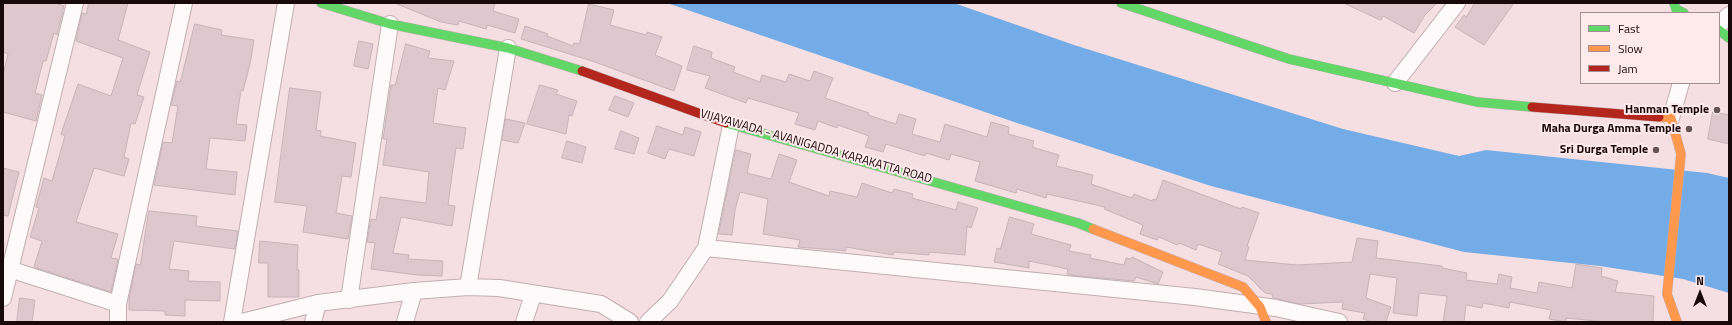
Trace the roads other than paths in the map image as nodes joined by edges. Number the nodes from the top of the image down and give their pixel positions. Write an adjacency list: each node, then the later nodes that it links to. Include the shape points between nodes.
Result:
1 (75, 3): 20 (street)
2 (184, 3): 27 (street)
3 (286, 3): 30 (street)
4 (321, 3): 10 (main road, VIJAYAWADA - AVANIGADDA KARAKATTA ROAD)
5 (1121, 3): 15 (main road, via 1289,59)
6 (1457, 3): 15 (street)
7 (1674, 3): 8 (main road, via 1676,9)
8 (1682, 12)
9 (1729, 14): 11 (street)
10 (390, 24): 14 (main road, VIJAYAWADA - AVANIGADDA KARAKATTA ROAD); 25 (street)
11 (1720, 24)
12 (1720, 31): 13 (main road)
13 (1729, 38)
14 (508, 48): 18 (main road, VIJAYAWADA - AVANIGADDA KARAKATTA ROAD, via 588,73); 21 (street)
15 (1395, 83): 17 (main road, via 1477,102)
16 (1681, 84): 17 (street)
17 (1671, 118): 39 (main road, via 1681,154 1667,294)
18 (731, 125): 19 (street); 28 (main road, VIJAYAWADA - AVANIGADDA KARAKATTA ROAD, via 1078,223 1242,287)
19 (706, 248): 28 (street, via 1195,297); 36 (street, via 670,300)
20 (6, 268): 24 (street); 27 (street)
21 (468, 287): 22 (street); 23 (street, via 499,288)
22 (414, 291): 25 (street); 33 (street)
23 (533, 295): 34 (street); 35 (street, via 601,304)
24 (3, 298)
25 (349, 300): 26 (street)
26 (318, 303): 31 (street); 32 (street)
27 (118, 304): 29 (street)
28 (1260, 307): 37 (main road, VIJAYAWADA - AVANIGADDA KARAKATTA ROAD); 38 (street)
29 (118, 322)
30 (232, 322)
31 (242, 322)
32 (313, 322)
33 (405, 322)
34 (524, 322)
35 (630, 322)
36 (648, 322)
37 (1266, 322)
38 (1340, 322)
39 (1677, 322)

